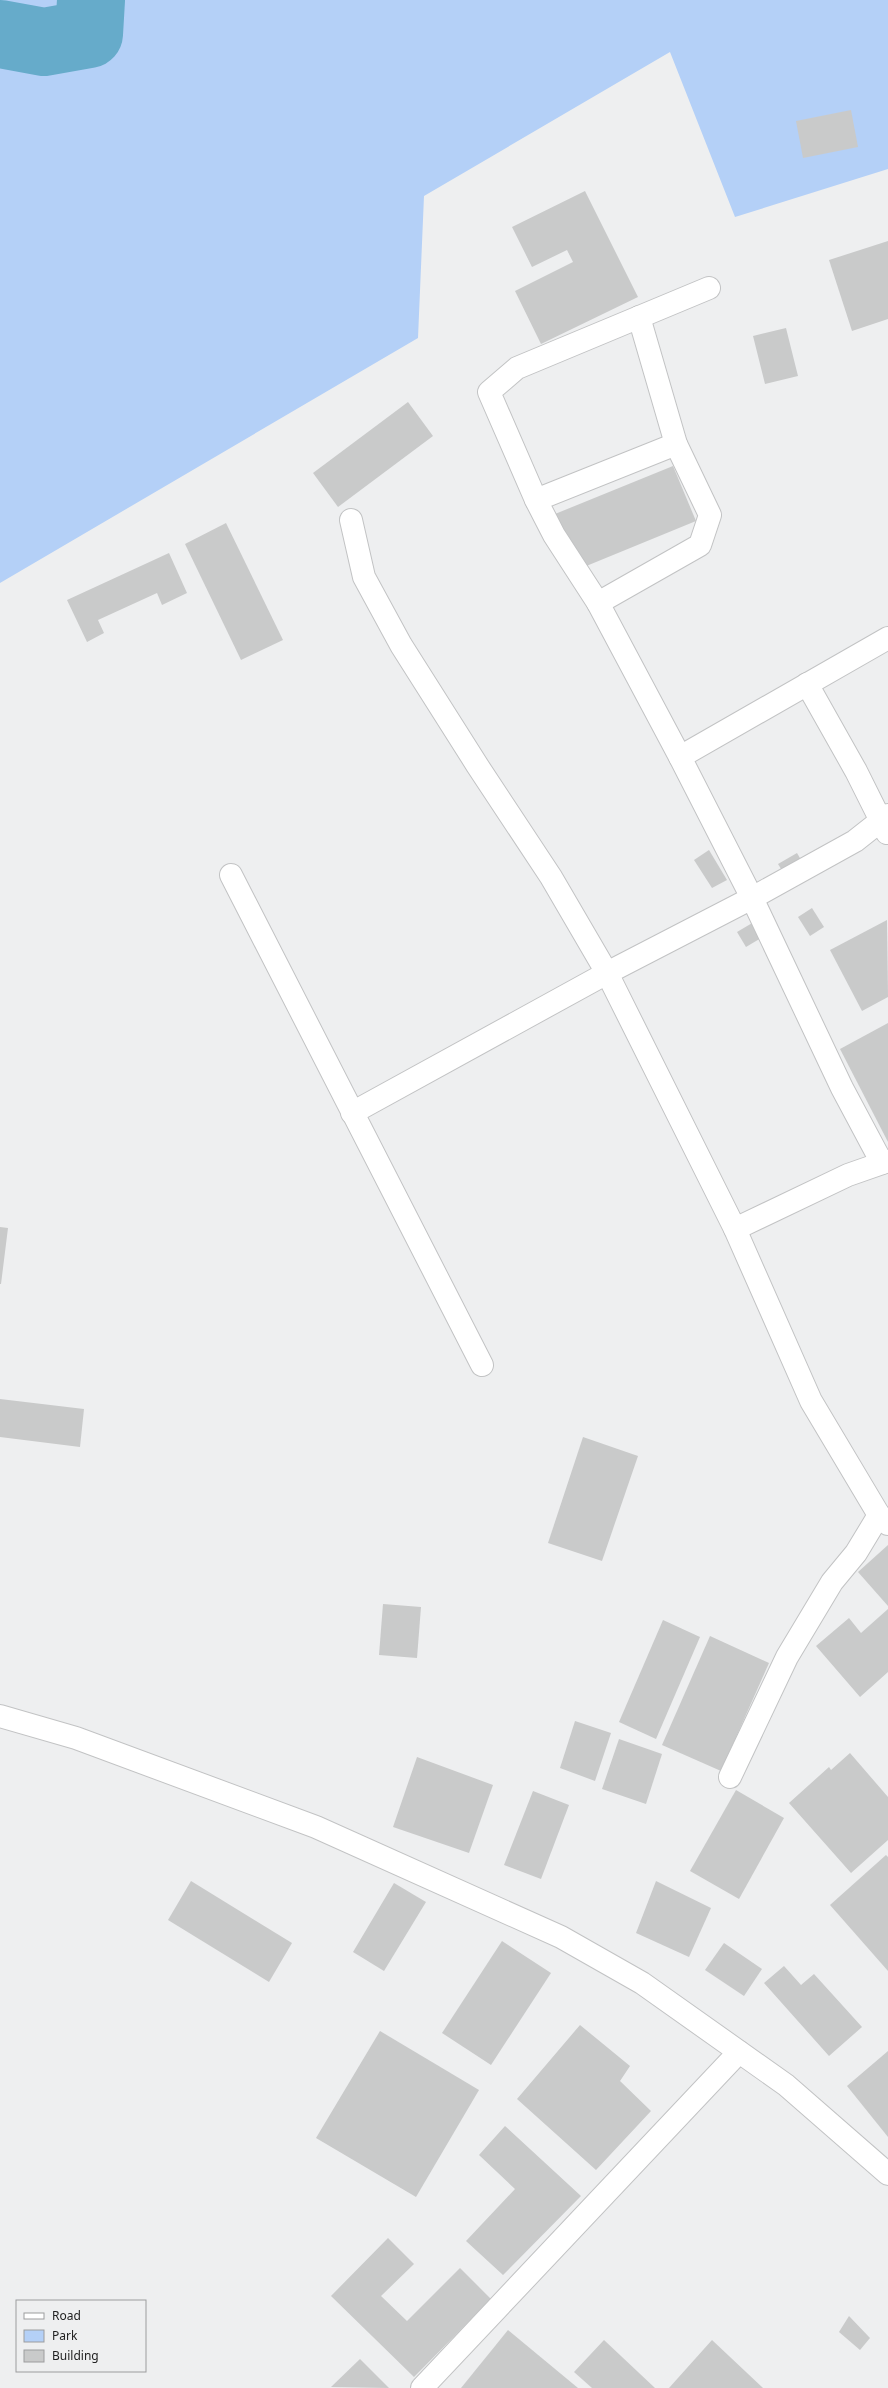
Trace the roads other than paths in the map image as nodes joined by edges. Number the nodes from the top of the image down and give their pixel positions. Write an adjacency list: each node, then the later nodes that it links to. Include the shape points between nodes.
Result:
1 (708, 288): 2 (street)
2 (639, 317): 3 (street); 4 (street, via 517,368 489,392)
3 (676, 444): 4 (street); 6 (street, via 710,515 700,545)
4 (536, 500): 6 (street, via 554,535)
5 (351, 520): 13 (street, via 364,577 402,645 551,877)
6 (598, 602): 9 (street)
7 (888, 638): 8 (street)
8 (807, 684): 9 (street); 10 (street)
9 (680, 757): 12 (street)
10 (886, 823): 12 (street)
11 (231, 875): 14 (street)
12 (752, 898): 13 (street); 15 (street, via 835,1074)
13 (607, 973): 14 (street); 16 (street)
14 (352, 1113): 17 (street)
15 (885, 1162): 16 (street, via 848,1175)
16 (735, 1229): 18 (street, via 811,1401)
17 (482, 1365)
18 (884, 1520): 20 (street, via 832,1582 787,1657)
19 (0, 1716): 21 (street, via 76,1738 316,1827 540,1928 642,1983)
20 (730, 1777)
21 (739, 2052): 22 (street, via 786,2085); 23 (street)
22 (888, 2174)
23 (422, 2388)

